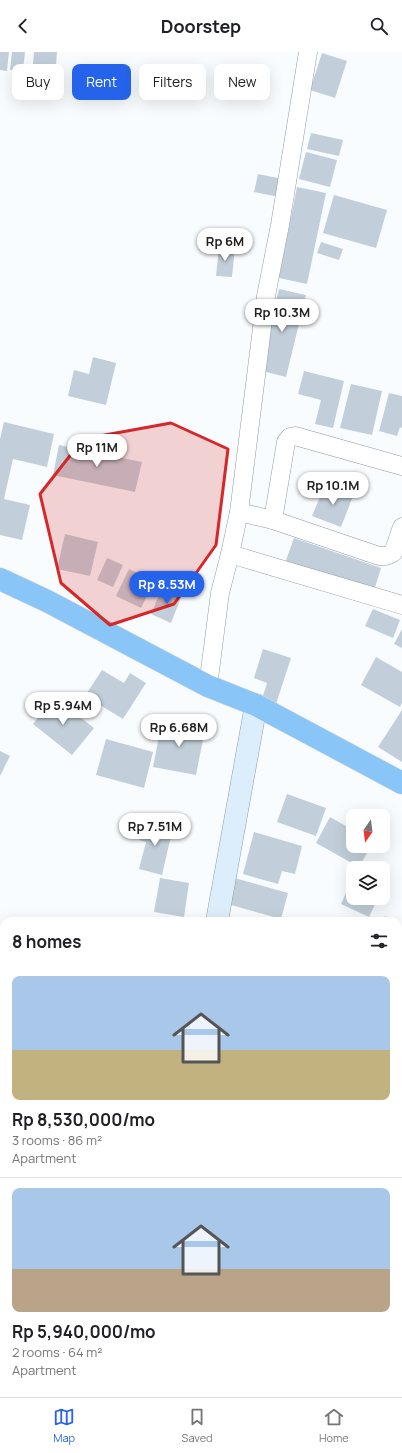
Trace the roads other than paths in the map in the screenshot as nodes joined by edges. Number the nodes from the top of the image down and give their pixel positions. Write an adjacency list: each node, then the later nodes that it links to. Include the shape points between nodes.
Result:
1 (308, 52): 3 (street, via 266,296)
2 (402, 466): 4 (street, via 295,436 290,437 286,442)
3 (239, 512): 4 (street); 6 (street)
4 (273, 520): 5 (street, via 379,556 392,553)
5 (402, 526)
6 (230, 554): 8 (street); 9 (street, via 220,593)
7 (0, 579): 9 (highway)
8 (402, 605)
9 (208, 686): 10 (highway)
10 (256, 705): 11 (highway); 12 (street)
11 (402, 783)
12 (218, 917)

